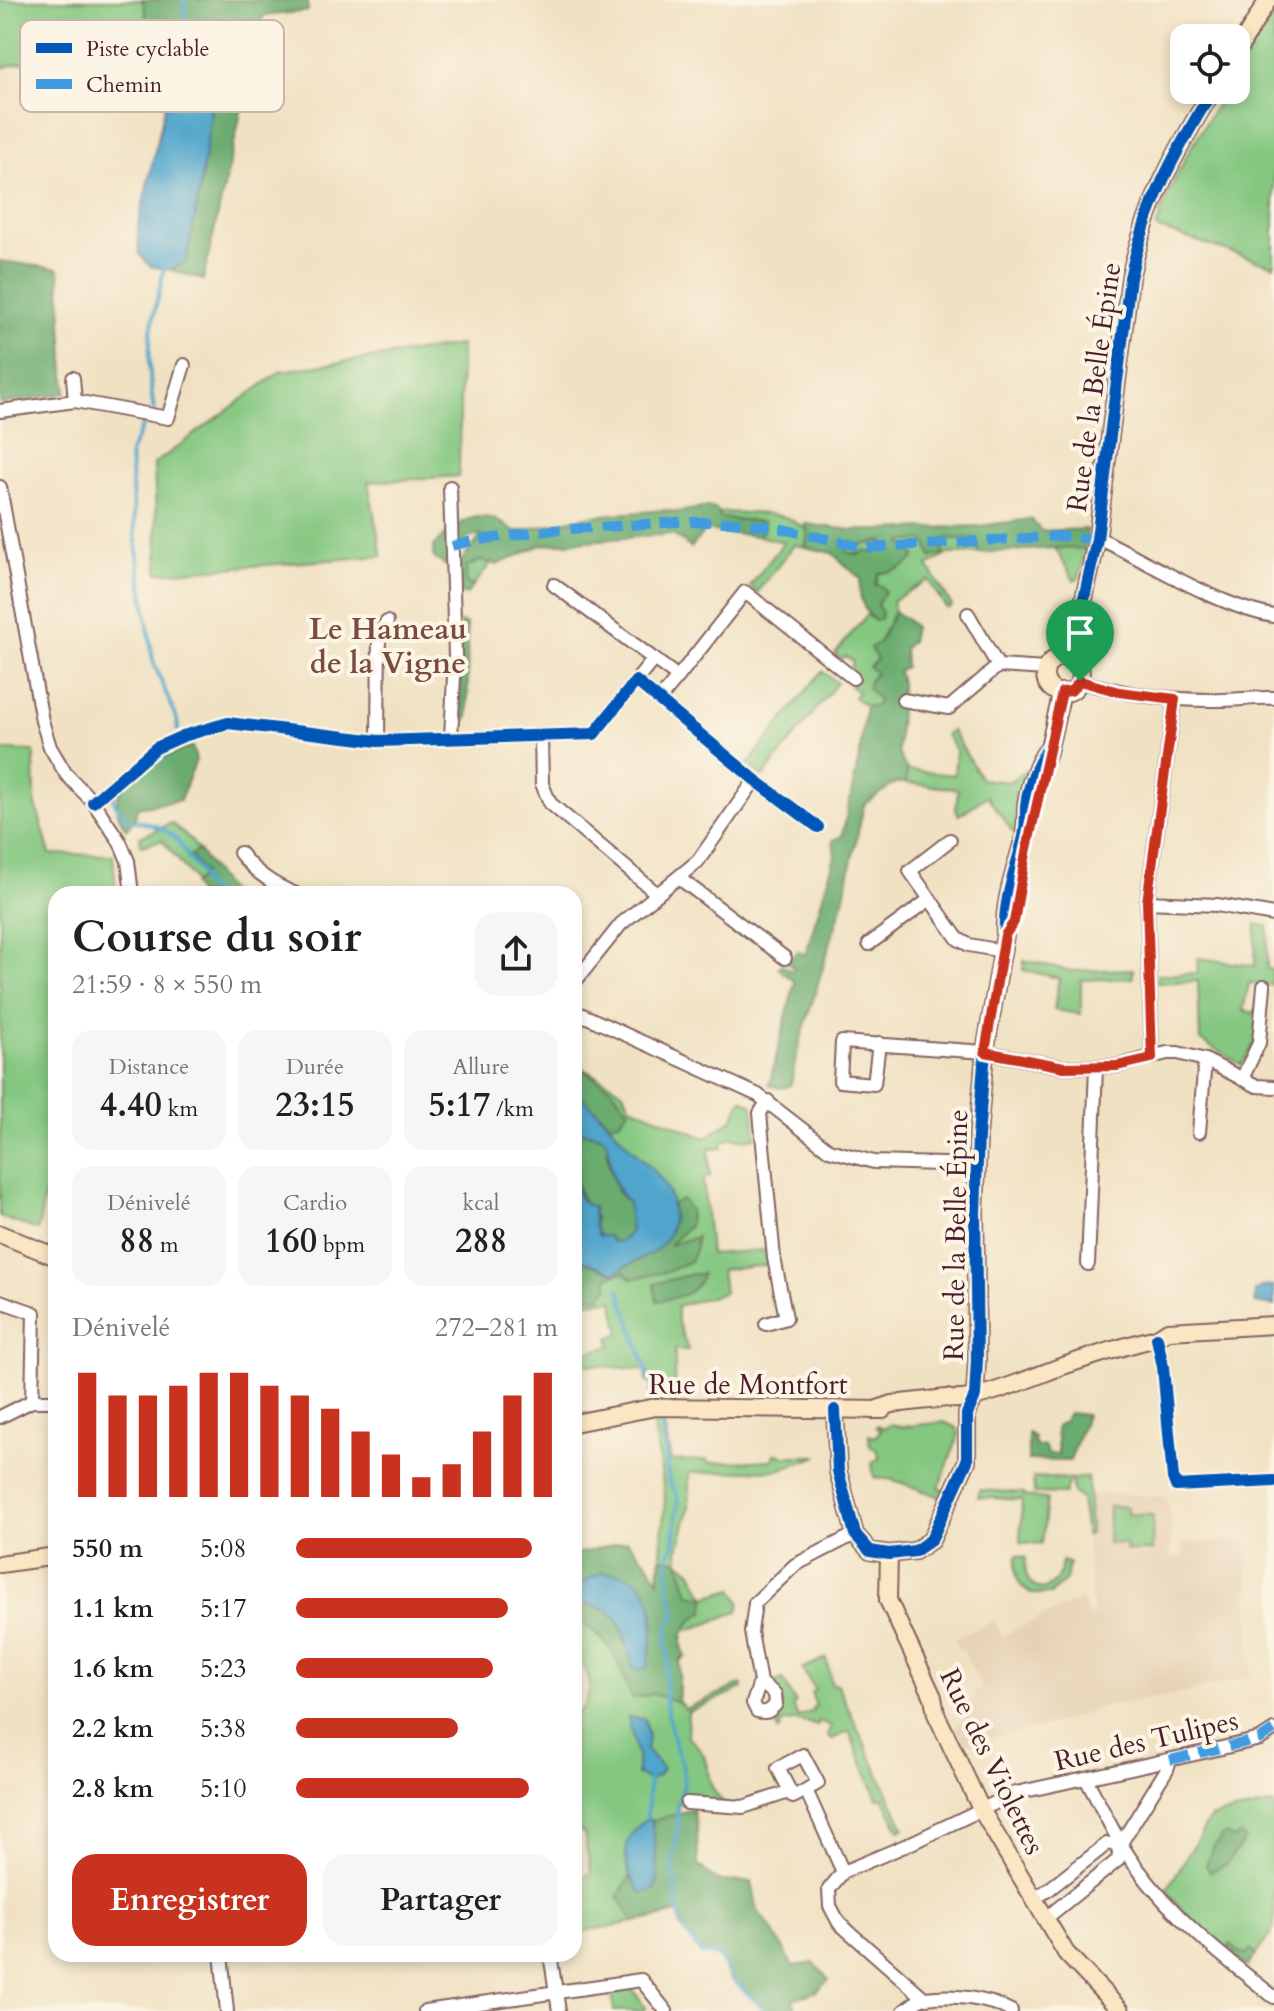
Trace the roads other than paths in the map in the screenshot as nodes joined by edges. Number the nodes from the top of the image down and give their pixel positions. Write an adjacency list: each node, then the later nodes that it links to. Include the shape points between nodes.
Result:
1 (1268, 0): 2 (street)
2 (1250, 30)
3 (1205, 104): 10 (street, Rue de la Belle Épine, via 1162,177 1138,239)
4 (184, 365): 6 (street, via 168,418)
5 (73, 378): 6 (street)
6 (75, 401): 7 (street)
7 (0, 411)
8 (0, 487): 32 (street, via 42,721 66,774)
9 (450, 487): 29 (street, via 455,656)
10 (1097, 539): 13 (street, via 1227,601); 15 (street, Rue de la Belle Épine)
11 (554, 585): 16 (street)
12 (968, 614): 17 (street)
13 (1274, 616)
14 (387, 622): 30 (street, via 379,632)
15 (1071, 658): 18 (street, via 1056,658); 22 (street, via 1080,668)
16 (654, 659): 19 (street); 21 (street)
17 (998, 666): 18 (street); 27 (street, via 949,708)
18 (1046, 669): 23 (street, via 1047,683)
19 (678, 677): 20 (street, via 745,592); 26 (street)
20 (853, 678)
21 (636, 681): 26 (street); 28 (street, via 594,734)
22 (1080, 681): 23 (street); 25 (street)
23 (1062, 692): 43 (street, Rue de la Belle Épine, via 1026,804)
24 (1274, 698): 25 (street)
25 (1175, 699): 41 (street)
26 (659, 700): 31 (street)
27 (903, 700)
28 (541, 736): 29 (street); 39 (street, via 542,784 550,803)
29 (451, 738): 30 (street)
30 (378, 741): 32 (street, via 228,723 156,748)
31 (755, 780): 33 (street); 36 (street, via 710,847)
32 (93, 802): 37 (street, via 120,842)
33 (818, 827)
34 (950, 840): 40 (street, via 910,871)
35 (240, 853): 38 (street, via 251,868)
36 (679, 878): 39 (street); 45 (street)
37 (131, 886)
38 (278, 886)
39 (656, 893): 46 (street, via 621,924)
40 (930, 899): 43 (street, via 958,939 969,945); 44 (street)
41 (1147, 902): 42 (street, via 1217,905); 51 (street)
42 (1274, 915)
43 (1004, 943): 50 (street, Rue de la Belle Épine)
44 (869, 944)
45 (785, 958)
46 (582, 973)
47 (1264, 986): 54 (street, via 1259,1043)
48 (582, 1015): 56 (street)
49 (879, 1043): 49 (street, via 842,1042 840,1081 874,1084); 50 (street)
50 (985, 1052): 53 (street, via 1043,1065); 58 (street, Rue de la Belle Épine)
51 (1152, 1058): 52 (street, via 1178,1053); 53 (street)
52 (1205, 1060): 54 (street); 57 (street)
53 (1096, 1068): 61 (street)
54 (1242, 1079): 55 (street)
55 (1274, 1087)
56 (768, 1101): 58 (street, via 829,1150 847,1156 900,1165); 63 (street, via 760,1113 774,1258 786,1318)
57 (1199, 1132)
58 (976, 1165): 67 (street, Rue de la Belle Épine)
59 (0, 1234): 60 (street)
60 (48, 1254)
61 (1088, 1264)
62 (0, 1301): 68 (street, via 34,1313)
63 (766, 1324)
64 (1274, 1325): 66 (street, via 1168,1331)
65 (1274, 1333): 66 (street)
66 (1157, 1338): 67 (street, Rue de Montfort); 73 (street, via 1176,1486)
67 (975, 1396): 70 (street, Rue de Montfort, via 918,1410); 75 (street, Rue de la Belle Épine, via 967,1414 967,1461 931,1540 915,1551)
68 (32, 1401): 69 (street); 71 (street)
69 (48, 1401)
70 (835, 1410): 72 (street, Rue de Montfort, via 656,1407); 74 (street, via 838,1471)
71 (0, 1417)
72 (582, 1421)
73 (1274, 1481)
74 (855, 1534): 75 (street, via 870,1551); 78 (street, via 795,1565 755,1603 751,1632)
75 (889, 1554): 85 (street, Rue des Violettes, via 888,1600)
76 (48, 1557): 77 (street)
77 (0, 1564)
78 (760, 1682)
79 (1274, 1730): 80 (street, Rue des Tulipes, via 1260,1739)
80 (1170, 1760): 81 (street, Rue des Tulipes); 86 (street)
81 (1086, 1779): 85 (street, Rue des Tulipes, via 1016,1793); 86 (street)
82 (806, 1790): 83 (street, via 793,1797); 83 (street, via 818,1783 803,1755 778,1768); 87 (street)
83 (789, 1792): 84 (street, via 743,1807)
84 (687, 1803)
85 (982, 1811): 87 (street, Rue des Tulipes); 88 (street, Rue des Violettes)
86 (1121, 1843): 88 (street, via 1107,1844); 89 (street, via 1118,1860); 94 (street, via 1178,1916)
87 (843, 1872): 93 (street, via 829,1889 839,1923)
88 (1033, 1899): 89 (street, Rue des Violettes)
89 (1045, 1919): 101 (street, Rue des Violettes, via 1066,1953)
90 (222, 1962): 95 (street)
91 (551, 1962): 92 (street)
92 (557, 1994): 96 (street); 97 (street); 98 (street, via 641,1980)
93 (923, 1997): 99 (street); 100 (street, via 970,1998)
94 (1274, 1997)
95 (227, 2011)
96 (425, 2011)
97 (559, 2011)
98 (666, 2011)
99 (904, 2011)
100 (1011, 2011)
101 (1121, 2011)

